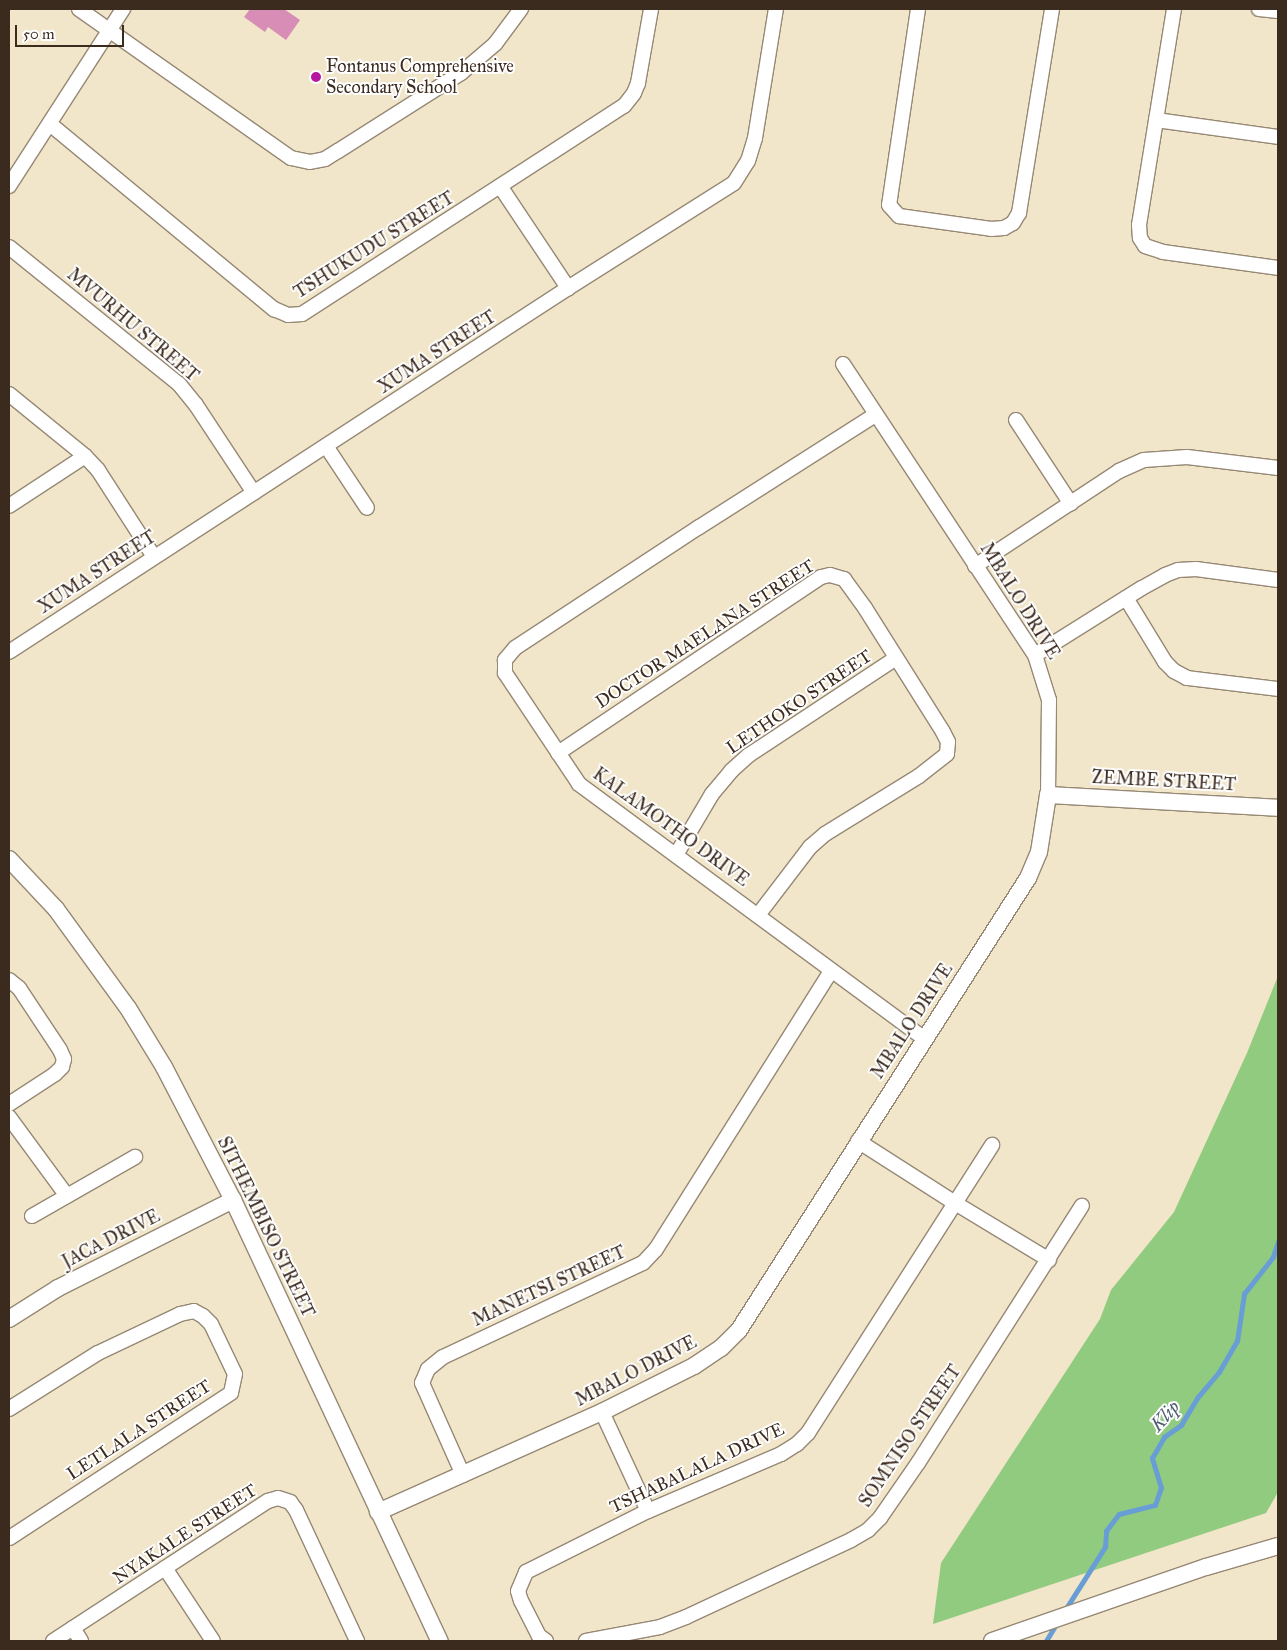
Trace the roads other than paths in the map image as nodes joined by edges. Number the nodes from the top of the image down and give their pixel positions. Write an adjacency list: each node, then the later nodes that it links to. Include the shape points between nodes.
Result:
1 (79, 9): 11 (street)
2 (123, 9): 11 (street)
3 (521, 9): 11 (street, via 495,44 461,73 325,159 310,162 291,158)
4 (650, 9): 16 (street, TSHUKUDU STREET, via 638,83 627,102)
5 (776, 9): 19 (street, XUMA STREET, via 755,138 748,160 737,178 724,190)
6 (918, 9): 7 (street, via 889,205 899,216 991,230 1013,223 1019,213)
7 (1052, 9)
8 (1174, 9): 12 (street)
9 (1259, 9): 10 (street)
10 (1278, 11)
11 (109, 29): 13 (street)
12 (1156, 120): 14 (street); 18 (street, via 1139,225 1140,238 1145,246 1163,252)
13 (50, 124): 15 (street); 16 (street, TSHUKUDU STREET, via 274,309 288,315 311,310)
14 (1278, 137)
15 (9, 186)
16 (500, 186): 19 (street)
17 (9, 247): 27 (street, MVURHU STREET, via 179,384)
18 (1278, 268)
19 (568, 288): 24 (street, XUMA STREET)
20 (844, 364): 22 (street, MBALO DRIVE)
21 (9, 394): 25 (street)
22 (876, 415): 32 (street, MBALO DRIVE); 39 (street, KALAMOTHO DRIVE, via 699,527 510,653 505,660 509,681)
23 (1016, 420): 28 (street)
24 (326, 446): 27 (street, XUMA STREET); 30 (street)
25 (85, 456): 29 (street); 31 (street, via 98,470)
26 (1278, 468): 28 (street, via 1187,457 1144,460 1119,471)
27 (254, 493): 31 (street, XUMA STREET)
28 (1071, 504): 32 (street)
29 (9, 506)
30 (367, 508)
31 (154, 557): 35 (street, XUMA STREET)
32 (975, 566): 36 (street, MBALO DRIVE)
33 (1278, 580): 34 (street, via 1196,569 1178,570)
34 (1126, 598): 36 (street); 38 (street, via 1165,662 1174,671 1187,678)
35 (9, 652)
36 (1035, 655): 40 (street, MBALO DRIVE, via 1049,700)
37 (896, 658): 39 (street, DOCTOR MAELANA STREET, via 844,579 830,575 821,577); 42 (street, LETHOKO STREET, via 737,766 712,794); 44 (street, DOCTOR MAELANA STREET, via 943,732 948,749 946,757 825,834 810,847)
38 (1278, 689)
39 (558, 753): 42 (street, KALAMOTHO DRIVE, via 579,784)
40 (1048, 795): 41 (street, ZEMBE STREET); 47 (street, MBALO DRIVE, via 1039,852 1028,878)
41 (1278, 808)
42 (676, 855): 44 (street, KALAMOTHO DRIVE)
43 (9, 859): 54 (street, SITHEMBISO STREET, via 56,909 128,1008 164,1067)
44 (758, 915): 45 (street, KALAMOTHO DRIVE)
45 (831, 971): 47 (street, KALAMOTHO DRIVE); 62 (street, MANETSI STREET, via 656,1249 643,1263 443,1356 428,1369 422,1383)
46 (9, 980): 48 (street, via 19,988 64,1060 54,1074)
47 (925, 1039): 50 (street, MBALO DRIVE)
48 (9, 1104)
49 (9, 1117): 53 (street)
50 (858, 1141): 55 (street); 61 (street, MBALO DRIVE, via 739,1330 721,1348 694,1366)
51 (992, 1145): 55 (street, TSHABALALA DRIVE)
52 (135, 1157): 53 (street)
53 (67, 1196): 57 (street)
54 (233, 1200): 59 (street, JACA DRIVE, via 58,1288); 64 (street, SITHEMBISO STREET)
55 (955, 1203): 58 (street); 63 (street, TSHABALALA DRIVE, via 808,1433 781,1454)
56 (1082, 1206): 58 (street, SOMNISO STREET)
57 (32, 1216)
58 (1048, 1260): 75 (street, SOMNISO STREET, via 918,1463 868,1530 686,1617 660,1627)
59 (9, 1319)
60 (9, 1408): 65 (street, LETLALA STREET, via 98,1353 180,1314 194,1312 203,1316 235,1374 231,1393)
61 (602, 1412): 62 (street, MBALO DRIVE); 63 (street)
62 (463, 1475): 64 (street, MBALO DRIVE)
63 (648, 1511): 74 (street, TSHABALALA DRIVE, via 526,1572 518,1591 539,1636)
64 (378, 1512): 73 (street, SITHEMBISO STREET)
65 (10, 1534)
66 (1278, 1546): 76 (street, via 1206,1567)
67 (165, 1568): 68 (street, NYAKALE STREET); 71 (street); 72 (street, NYAKALE STREET, via 268,1501 278,1498 290,1502)
68 (73, 1628): 69 (street, NYAKALE STREET); 70 (street)
69 (53, 1641)
70 (82, 1641)
71 (213, 1641)
72 (357, 1641)
73 (440, 1641)
74 (546, 1641)
75 (586, 1641)
76 (992, 1641)

